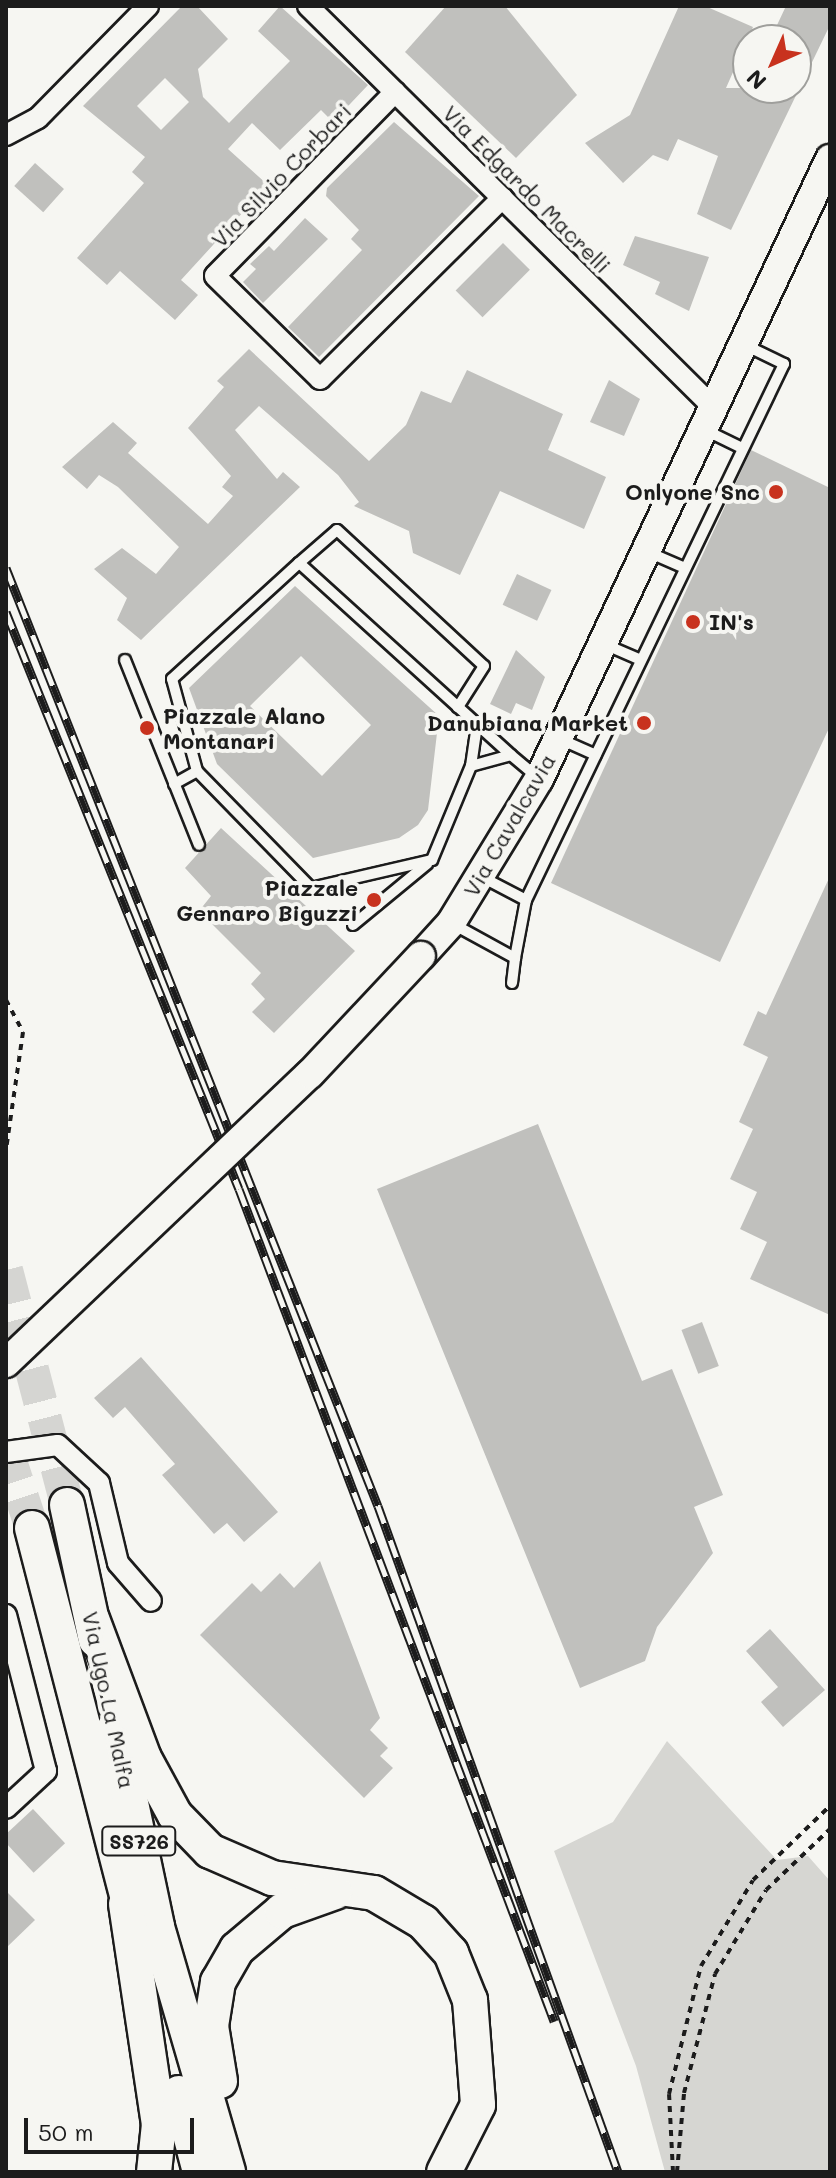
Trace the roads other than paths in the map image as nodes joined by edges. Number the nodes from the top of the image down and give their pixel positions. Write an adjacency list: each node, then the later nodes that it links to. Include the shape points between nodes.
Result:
1 (148, 6): 4 (street, via 38,118)
2 (308, 6): 3 (street, Via Edgardo Macrelli)
3 (395, 92): 6 (street, Via Edgardo Macrelli); 6 (street, Via Silvio Corbari, via 215,276 320,379)
4 (6, 135)
5 (830, 159): 7 (main road, Via Cavalcavia)
6 (502, 198): 8 (street, Via Edgardo Macrelli)
7 (742, 344): 8 (main road, Via Cavalcavia); 9 (lane, via 784,364)
8 (707, 417): 9 (lane); 10 (main road, Via Cavalcavia)
9 (742, 448): 12 (lane)
10 (647, 551): 12 (lane); 13 (main road, Via Cavalcavia)
11 (299, 563): 16 (lane); 16 (lane, via 337,530 484,666); 22 (lane, via 172,679)
12 (685, 568): 15 (lane)
13 (602, 643): 15 (lane); 18 (main road, Via Cavalcavia)
14 (125, 660): 24 (lane)
15 (641, 660): 20 (lane)
16 (458, 707): 17 (lane)
17 (477, 725): 19 (lane); 21 (lane)
18 (559, 738): 20 (lane); 23 (main road, Via Cavalcavia)
19 (511, 755): 21 (lane); 23 (lane)
20 (596, 755): 28 (lane)
21 (471, 766): 26 (lane)
22 (197, 771): 24 (lane); 26 (lane, via 311,888)
23 (539, 779): 27 (main road, Via Cavalcavia)
24 (174, 784): 25 (lane)
25 (199, 845)
26 (432, 860): 30 (lane)
27 (482, 876): 28 (lane); 29 (main road, Via Cavalcavia)
28 (526, 900): 31 (lane)
29 (451, 923): 31 (lane); 33 (main road, Via Cavalcavia, bridge, via 310,1074)
30 (353, 925)
31 (515, 958): 32 (lane)
32 (512, 983)
33 (6, 1363)
34 (6, 1452): 37 (street, via 58,1445 99,1483 118,1563)
35 (67, 1505): 39 (highway, Via Ugo La Malfa / SS726)
36 (32, 1528): 41 (highway, Via Ugo La Malfa / SS726)
37 (151, 1601)
38 (6, 1615): 40 (street, via 46,1771)
39 (92, 1619): 42 (highway, via 144,1758 175,1815 237,1868); 45 (highway, Via Ugo La Malfa / SS726, via 157,1927)
40 (6, 1808)
41 (122, 1876): 43 (highway, via 159,2124); 44 (highway, Via Ugo La Malfa / SS726)
42 (340, 1891): 46 (highway, via 257,1927 218,1982 213,2038); 47 (highway, via 374,1893 423,1922 451,1953 470,2000 478,2105)
43 (154, 2172)
44 (200, 2172)
45 (228, 2172)
46 (240, 2172)
47 (444, 2172)

